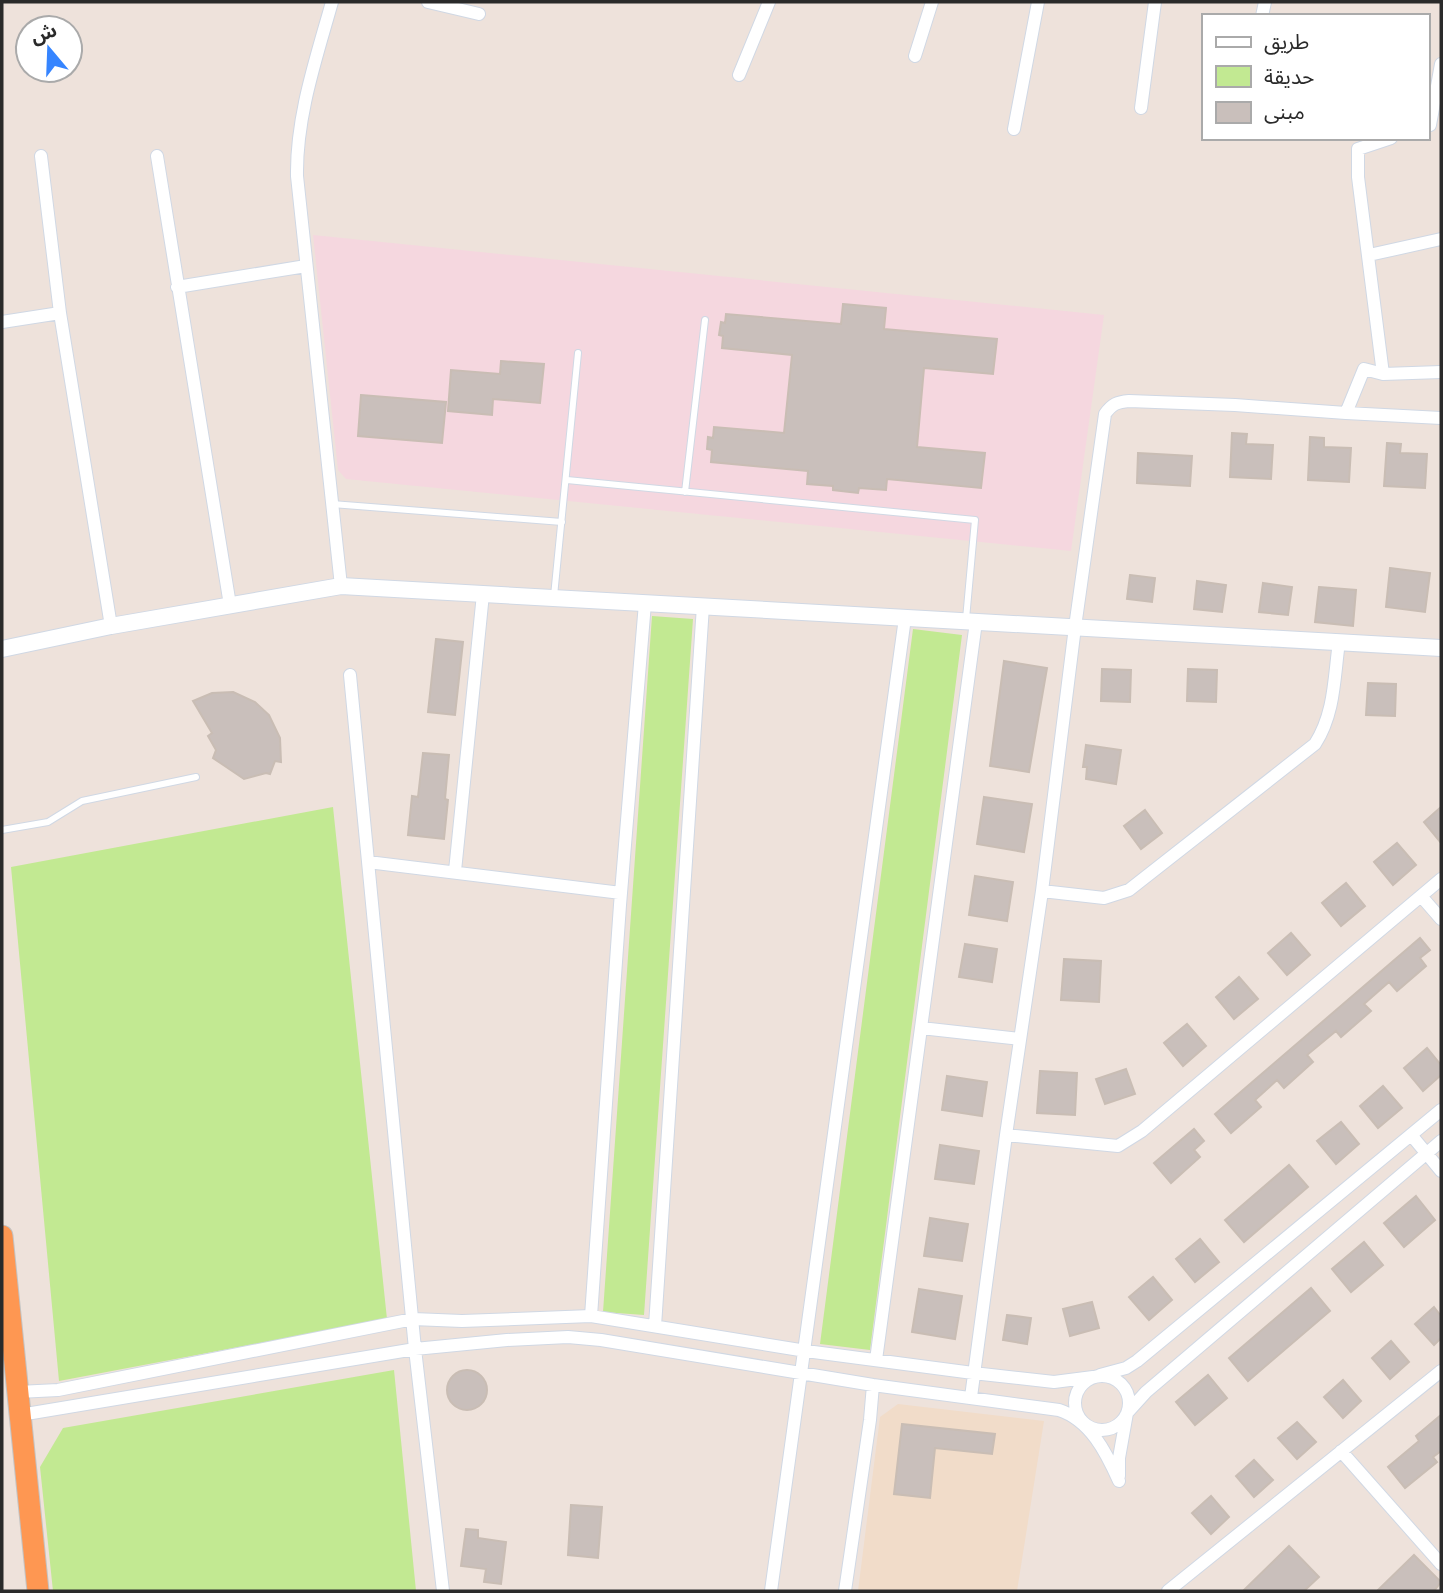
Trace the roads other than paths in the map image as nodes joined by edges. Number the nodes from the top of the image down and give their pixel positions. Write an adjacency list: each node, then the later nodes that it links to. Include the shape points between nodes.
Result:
1 (332, 2): 20 (street, via 296,154)
2 (428, 2): 7 (street)
3 (769, 2): 10 (street)
4 (932, 2): 8 (street)
5 (1038, 2): 14 (street)
6 (1155, 2): 12 (street)
7 (479, 14)
8 (915, 56)
9 (1441, 64): 11 (street)
10 (739, 75)
11 (1432, 90): 13 (street)
12 (1141, 108)
13 (1429, 125)
14 (1014, 130)
15 (1385, 140): 19 (street, via 1358,149)
16 (41, 156): 22 (street)
17 (157, 156): 21 (street)
18 (1441, 239): 19 (street)
19 (1369, 255): 27 (street)
20 (306, 267): 21 (street); 32 (street)
21 (177, 287): 38 (street)
22 (60, 313): 24 (street); 42 (street)
23 (705, 320): 31 (lane)
24 (2, 322)
25 (578, 353): 30 (lane)
26 (1441, 372): 27 (street)
27 (1383, 374): 28 (street, via 1364,369)
28 (1346, 413): 29 (street); 43 (street, via 1143,401 1111,406 1105,414)
29 (1441, 418)
30 (567, 480): 31 (lane); 33 (lane)
31 (685, 492): 41 (lane, via 975,520)
32 (332, 504): 33 (lane); 34 (street)
33 (562, 522): 36 (lane)
34 (341, 586): 35 (street); 38 (street)
35 (483, 594): 36 (street); 51 (street)
36 (554, 598): 37 (street)
37 (645, 603): 39 (street); 54 (street)
38 (230, 605): 42 (street)
39 (703, 606): 40 (street); 68 (street)
40 (905, 618): 41 (street); 70 (street)
41 (971, 621): 43 (street); 57 (street)
42 (111, 626): 46 (street)
43 (1075, 627): 44 (street); 53 (street)
44 (1339, 642): 45 (street); 53 (street, via 1330,714 1315,744 1129,890 1104,898)
45 (1441, 648)
46 (2, 649)
47 (350, 675): 50 (street)
48 (196, 777): 49 (lane, via 82,801 48,822)
49 (2, 830)
50 (368, 862): 51 (street); 67 (street)
51 (455, 871): 54 (street)
52 (1441, 879): 55 (street)
53 (1042, 891): 58 (street)
54 (621, 893): 66 (street)
55 (1421, 896): 56 (street); 60 (street, via 1153,1122 1118,1146)
56 (1441, 919)
57 (921, 1028): 58 (street); 71 (street)
58 (1020, 1039): 60 (street)
59 (1441, 1110): 61 (street)
60 (1006, 1135): 74 (street)
61 (1412, 1136): 63 (street); 75 (street, via 1137,1361)
62 (1441, 1141): 63 (street)
63 (1427, 1154): 64 (street); 79 (street, via 1158,1381)
64 (1441, 1171)
65 (2, 1236): 76 (highway)
66 (591, 1316): 67 (street); 68 (street)
67 (413, 1319): 69 (street); 76 (street, via 58,1390)
68 (655, 1326): 70 (street)
69 (415, 1349): 73 (street, via 568,1338); 80 (street); 85 (street)
70 (806, 1350): 71 (street); 73 (street)
71 (876, 1360): 74 (street)
72 (1441, 1371): 82 (street)
73 (803, 1372): 77 (street); 86 (street)
74 (972, 1373): 75 (street, via 1054,1382); 78 (street)
75 (1096, 1376): 79 (street, via 1121,1384 1128,1398); 81 (street, via 1080,1386 1074,1400)
76 (12, 1379): 80 (highway)
77 (873, 1385): 78 (street); 87 (street)
78 (971, 1398): 81 (street, via 1049,1408)
79 (1127, 1413): 81 (street, via 1117,1425 1103,1430); 81 (street, via 1119,1481)
80 (20, 1415): 84 (highway)
81 (1082, 1422)
82 (1341, 1451): 83 (street); 88 (street)
83 (1441, 1564)
84 (38, 1591)
85 (443, 1591)
86 (771, 1591)
87 (845, 1591)
88 (1168, 1591)

